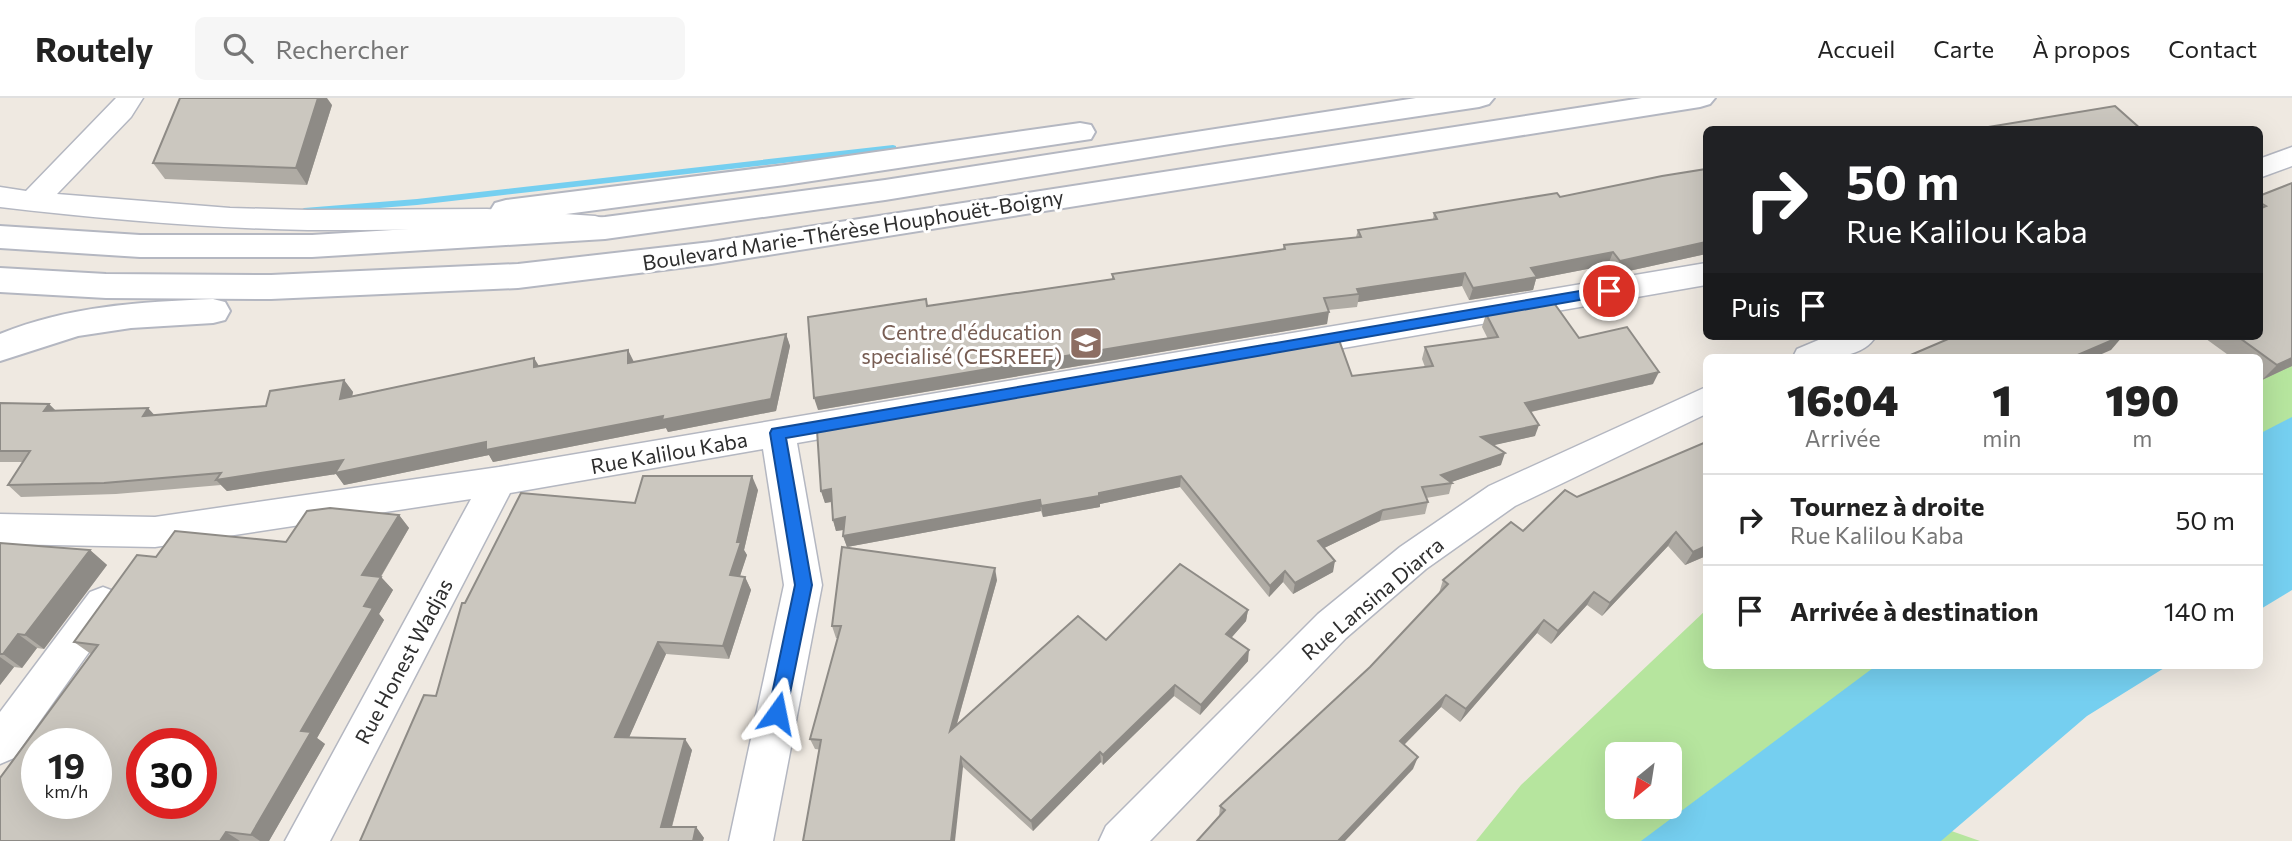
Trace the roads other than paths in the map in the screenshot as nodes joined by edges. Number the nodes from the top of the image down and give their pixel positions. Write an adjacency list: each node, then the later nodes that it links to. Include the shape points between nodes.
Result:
1 (131, 98): 8 (street)
2 (1304, 98): 9 (main road, via 785,175)
3 (1479, 98): 10 (main road, Boulevard Marie-Thérèse Houphouët-Boigny, via 885,190)
4 (1700, 98): 13 (main road, Boulevard Marie-Thérèse Houphouët-Boigny, via 711,253)
5 (2292, 156): 6 (street)
6 (2263, 167)
7 (0, 197): 8 (street)
8 (33, 201): 9 (street, via 182,216)
9 (440, 219): 10 (street, via 521,219)
10 (605, 228): 11 (main road, Boulevard Marie-Thérèse Houphouët-Boigny, via 312,246 140,246)
11 (0, 237)
12 (1703, 275): 19 (street, Rue Kalilou Kaba)
13 (518, 276): 14 (main road, Boulevard Marie-Thérèse Houphouët-Boigny, via 271,287); 16 (main road, via 421,298 113,316 40,331)
14 (0, 280)
15 (1850, 340): 17 (street)
16 (0, 348)
17 (1817, 354)
18 (1703, 401): 26 (street, Rue Lansina Diarra, via 1502,496 1413,558 1332,626)
19 (778, 433): 20 (street, Rue Kalilou Kaba); 25 (street, via 803,585)
20 (499, 481): 22 (street, Rue Kalilou Kaba); 24 (street, Rue Honest Wadjas)
21 (0, 529): 22 (street, Rue Kalilou Kaba)
22 (155, 532): 23 (street)
23 (0, 745)
24 (307, 841)
25 (751, 841)
26 (1121, 841)

